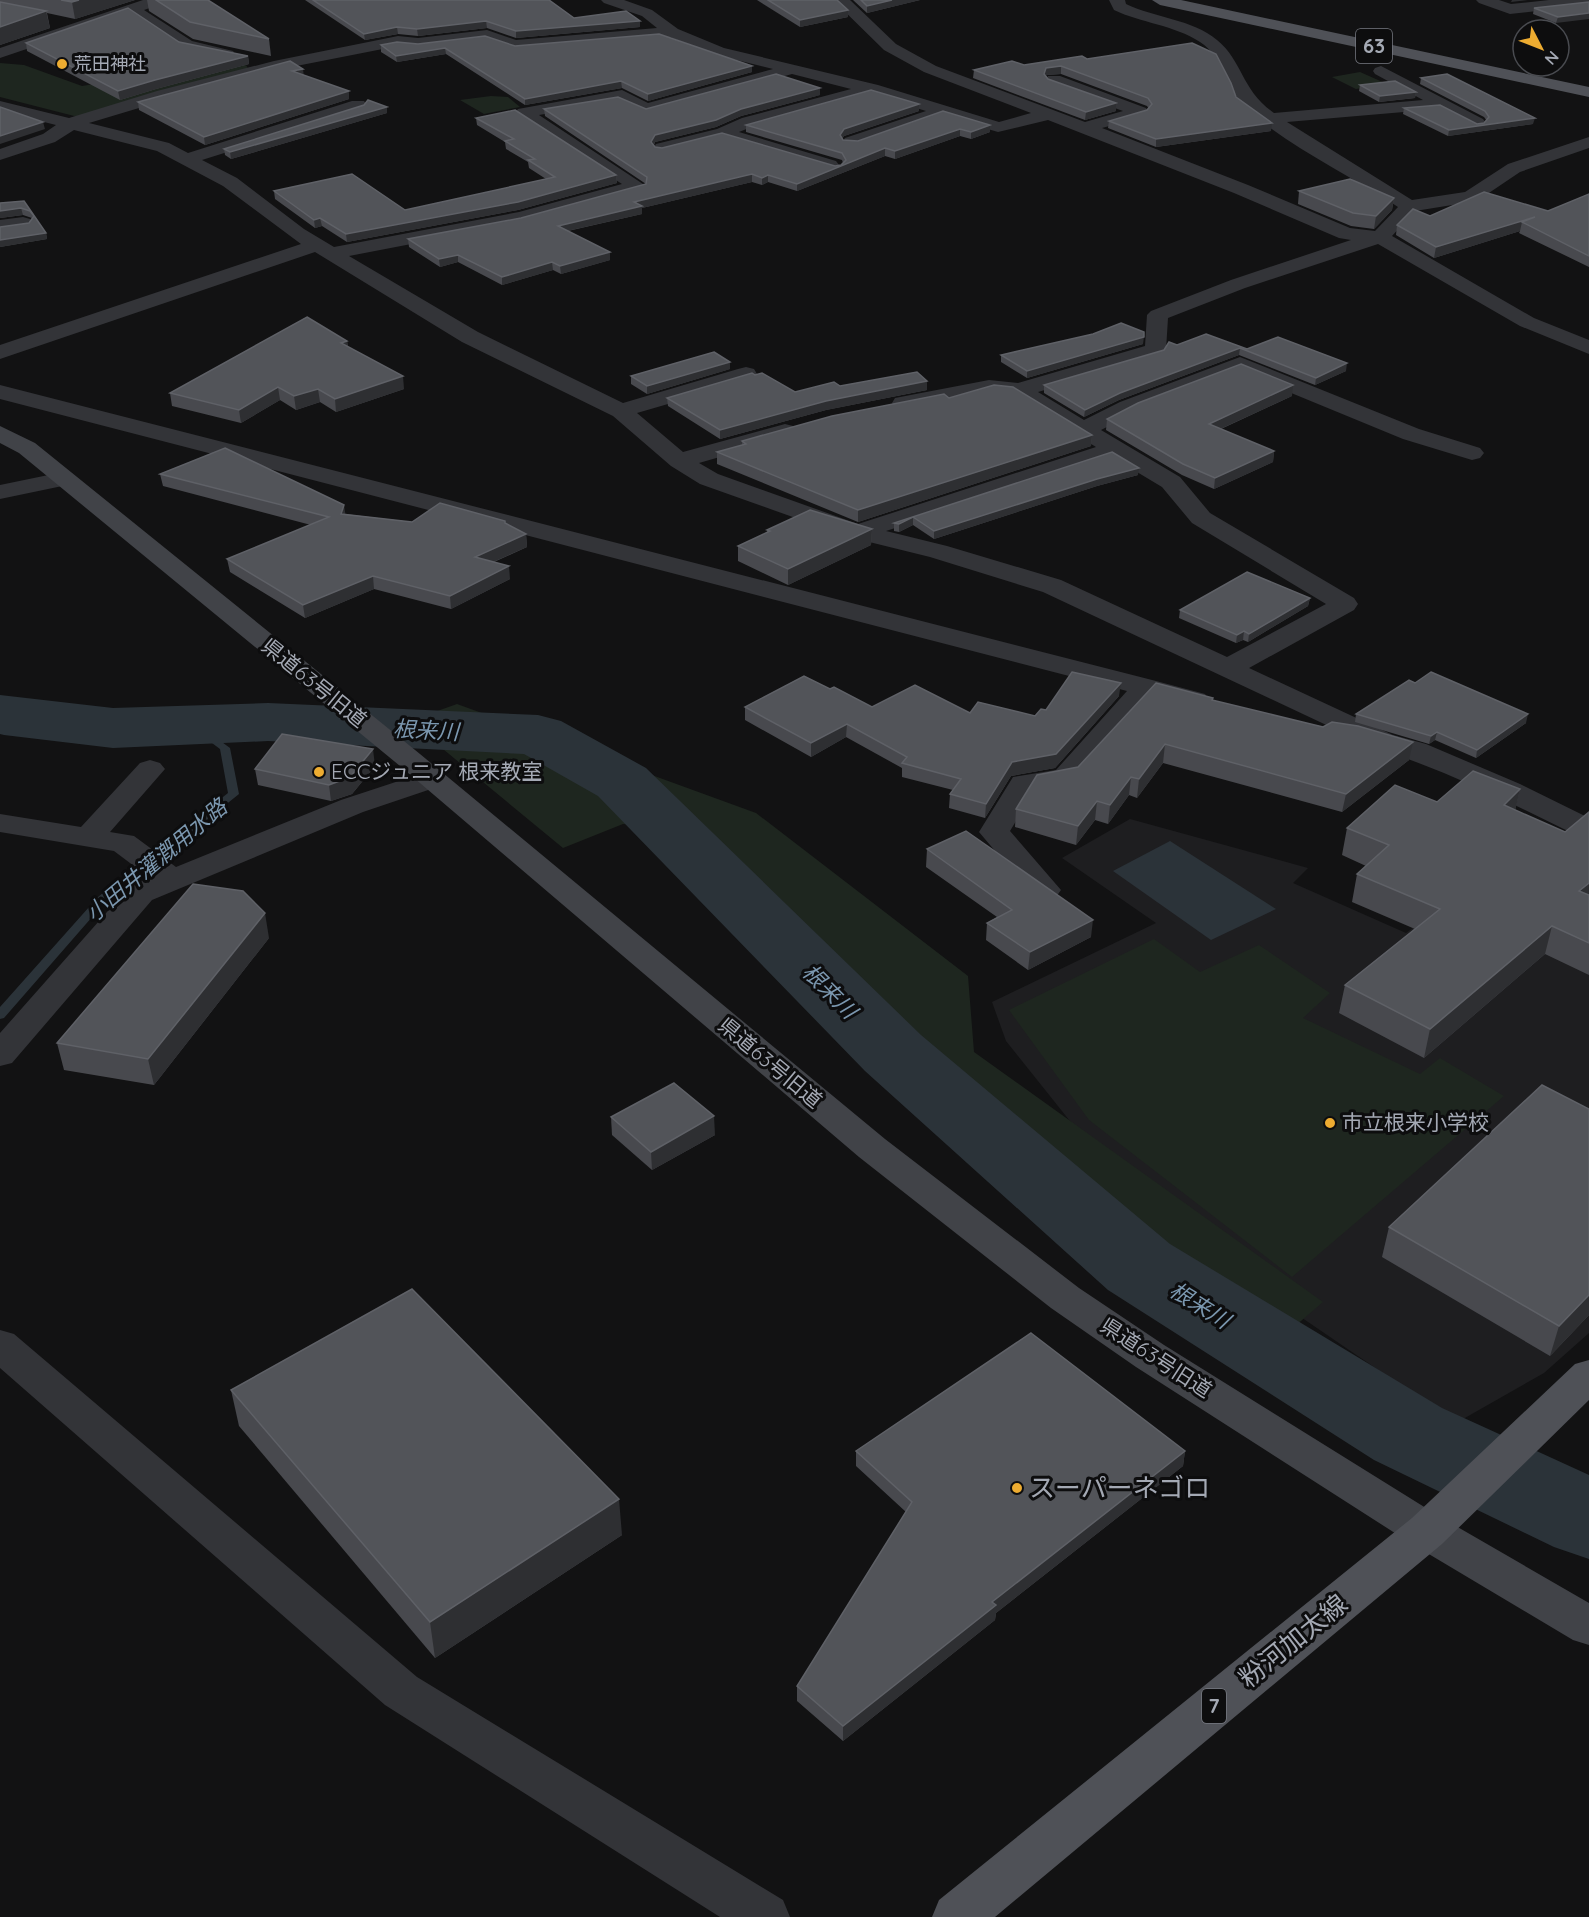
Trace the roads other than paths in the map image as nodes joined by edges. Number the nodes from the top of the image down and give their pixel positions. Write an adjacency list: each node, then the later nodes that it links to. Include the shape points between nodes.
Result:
1 (159, 0): 9 (street)
2 (609, 0): 12 (street, via 647,14)
3 (841, 0): 25 (street, via 890,47 930,69)
4 (1117, 0): 26 (street, via 1119,7 1132,14 1176,25 1207,39 1223,54 1249,101)
5 (1160, 0): 20 (main road, 63)
6 (1198, 0): 18 (main road, 63)
7 (1484, 0): 8 (street, via 1510,9)
8 (1589, 0)
9 (133, 9): 11 (street); 14 (street, via 187,45)
10 (43, 20): 11 (street)
11 (76, 26): 13 (street)
12 (672, 32): 14 (street, via 514,45 487,35 418,43 398,41); 15 (street, via 718,51)
13 (3, 50)
14 (280, 63): 27 (street)
15 (793, 69): 19 (street); 41 (street, via 646,109 622,95 525,113 636,186 521,217)
16 (1381, 71): 21 (street)
17 (1054, 80): 29 (street, via 1140,112)
18 (1589, 83)
19 (872, 89): 24 (street); 30 (street, via 748,122)
20 (1589, 92)
21 (1441, 104): 26 (street); 28 (street)
22 (358, 105): 35 (street)
23 (3, 109): 27 (street)
24 (944, 110): 25 (street, via 998,127); 31 (street)
25 (1049, 114): 29 (street)
26 (1271, 118): 37 (street)
27 (72, 123): 34 (street, via 49,138); 35 (street, via 163,147)
28 (1477, 123)
29 (1086, 128): 40 (street, via 1346,234)
30 (723, 133): 33 (street); 36 (street)
31 (851, 142)
32 (1589, 142): 37 (street, via 1514,168 1470,196)
33 (662, 148)
34 (0, 155)
35 (187, 159): 41 (street, via 230,182)
36 (836, 166)
37 (1409, 206): 40 (street)
38 (23, 223): 39 (street)
39 (0, 226)
40 (1380, 237): 42 (street, via 1527,322); 45 (street, via 1158,315 1155,350)
41 (324, 249): 43 (street); 48 (street, via 470,337)
42 (1589, 348)
43 (0, 351)
44 (746, 374): 48 (street)
45 (1019, 390): 47 (street, via 988,387); 50 (street)
46 (0, 392): 59 (street)
47 (885, 407)
48 (621, 411): 54 (street)
49 (804, 426): 54 (street)
50 (1084, 429): 52 (street); 53 (street, via 1128,406 1240,364 1411,434)
51 (0, 433): 55 (street, 県道63号旧道, via 27,448)
52 (1114, 448): 57 (street); 58 (street, via 1171,482 1201,518 1345,604)
53 (1472, 453)
54 (679, 461): 57 (street, via 709,479)
55 (63, 479): 56 (street); 64 (street, 県道63号旧道)
56 (0, 492)
57 (858, 532): 58 (street, via 938,550 1052,586)
58 (1226, 669): 62 (street)
59 (1146, 687): 60 (street); 69 (street, via 1065,778 1024,783 994,832)
60 (1222, 706)
61 (1289, 722): 62 (street)
62 (1382, 740): 66 (street, via 1416,750 1509,790)
63 (150, 769): 67 (street)
64 (421, 769): 68 (street, via 352,806); 73 (street, 県道63号旧道, via 872,1148 1065,1298)
65 (0, 823): 67 (street)
66 (1589, 830)
67 (89, 836): 68 (street, via 123,843)
68 (169, 876): 70 (street, via 141,893)
69 (1045, 890)
70 (0, 1055)
71 (0, 1345): 75 (street, via 401,1691)
72 (1589, 1375): 73 (main road, 粉河加太線 / 7)
73 (1427, 1530): 74 (street, 県道63号旧道); 76 (main road, 粉河加太線 / 7)
74 (1589, 1626)
75 (765, 1917)
76 (957, 1917)

